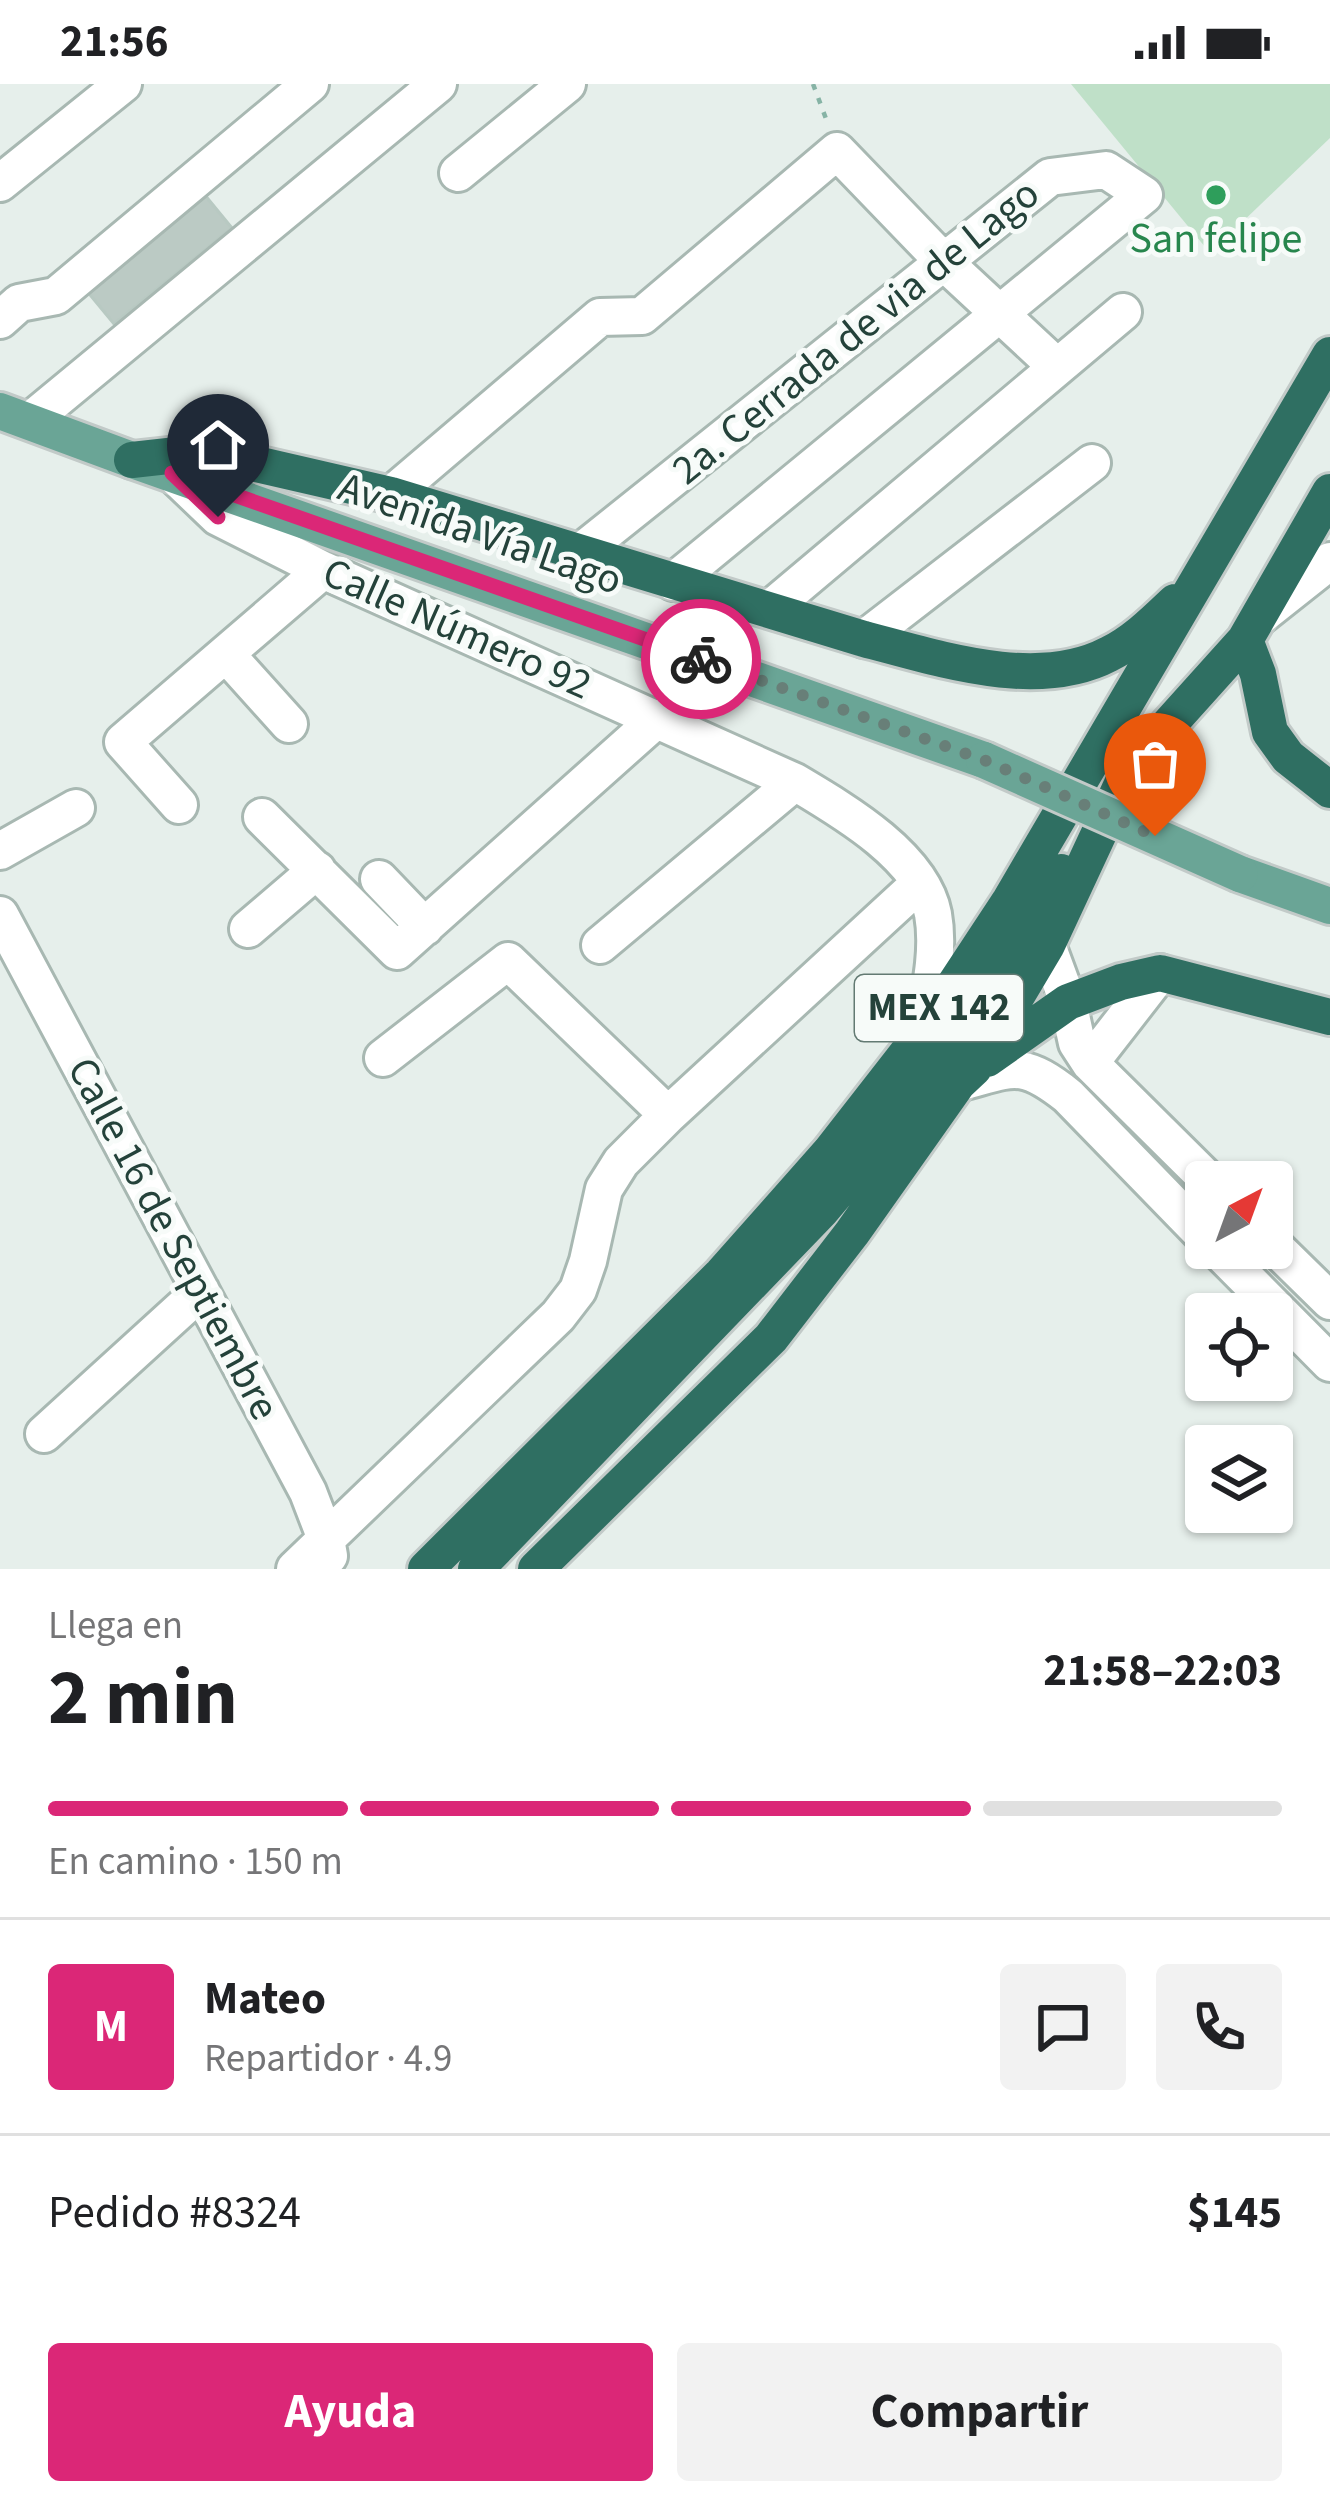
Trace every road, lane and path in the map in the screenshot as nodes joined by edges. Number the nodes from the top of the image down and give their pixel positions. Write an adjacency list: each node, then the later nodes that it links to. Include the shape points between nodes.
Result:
1 (123, 84): 8 (street)
2 (310, 84): 12 (street, via 56,296 20,303)
3 (437, 84): 15 (street)
4 (567, 84): 7 (street)
5 (813, 84): 6 (path)
6 (837, 151): 9 (street); 20 (street, via 642,316 600,317)
7 (458, 173)
8 (0, 183)
9 (944, 262): 11 (street); 11 (street, 2a. Cerrada de via de Lago, via 1050,177 1106,170 1144,195); 21 (street, 2a. Cerrada de via de Lago)
10 (1123, 312): 14 (street)
11 (999, 315): 14 (street); 25 (street)
12 (0, 320)
13 (1330, 355): 24 (highway, MEX 142)
14 (1057, 368): 26 (street)
15 (15, 416): 16 (main road, Avenida Vía Lago)
16 (132, 460): 18 (main road, Avenida Vía Lago); 20 (highway, via 204,452)
17 (1092, 463): 28 (street)
18 (172, 473): 23 (street, Calle Número 92, via 218,517); 42 (main road, Avenida Vía Lago, bridge, via 984,760)
19 (1330, 491): 27 (highway, MEX 142)
20 (392, 495): 21 (highway)
21 (581, 551): 25 (highway)
22 (1330, 561): 27 (street)
23 (323, 570): 29 (street); 30 (street, Calle Número 92)
24 (1203, 574): 28 (highway, via 1108,656 1064,669 1018,672); 53 (highway, MEX 142, via 1010,902)
25 (674, 582): 26 (highway)
26 (770, 609): 28 (highway)
27 (1251, 629): 32 (highway, MEX 142); 34 (highway, via 1270,732)
28 (864, 639)
29 (226, 654): 31 (street); 35 (street, via 124,742)
30 (658, 718): 33 (street, Calle Número 92); 44 (street)
31 (289, 724)
32 (1129, 769): 46 (highway, MEX 142); 53 (highway)
33 (796, 782): 41 (street, Calle Número 92, via 893,851); 47 (street)
34 (1330, 790)
35 (179, 805)
36 (76, 808): 38 (street)
37 (262, 817): 39 (street)
38 (0, 851)
39 (316, 869): 44 (street, via 398,951); 45 (street)
40 (380, 879): 44 (street)
41 (920, 883): 53 (street, via 932,912); 55 (street)
42 (1330, 906)
43 (0, 914): 48 (street, Calle 16 de Septiembre)
44 (424, 927)
45 (248, 929)
46 (1047, 944): 50 (street); 53 (highway, MEX 142)
47 (600, 945)
48 (12, 971): 60 (street, Calle 16 de Septiembre)
49 (1160, 974): 50 (highway); 51 (highway); 54 (street)
50 (1068, 1002): 53 (highway); 54 (street)
51 (1330, 1017)
52 (383, 1058): 55 (street, via 508,961)
53 (950, 1060): 57 (street, via 1045,1077); 66 (highway, MEX 142, via 830,1152 722,1274); 67 (highway, via 822,1210); 68 (highway, MEX 142, via 852,1233 771,1338)
54 (1090, 1063): 56 (street)
55 (668, 1115): 64 (street, via 604,1189 578,1290 558,1316)
56 (1189, 1161)
57 (1185, 1216)
58 (1293, 1265): 61 (street)
59 (1237, 1269): 62 (street)
60 (201, 1291): 63 (street); 64 (street, Calle 16 de Septiembre, via 308,1492)
61 (1330, 1301)
62 (1330, 1363)
63 (44, 1434)
64 (329, 1554): 65 (street)
65 (295, 1569)
66 (426, 1569)
67 (476, 1569)
68 (536, 1569)

